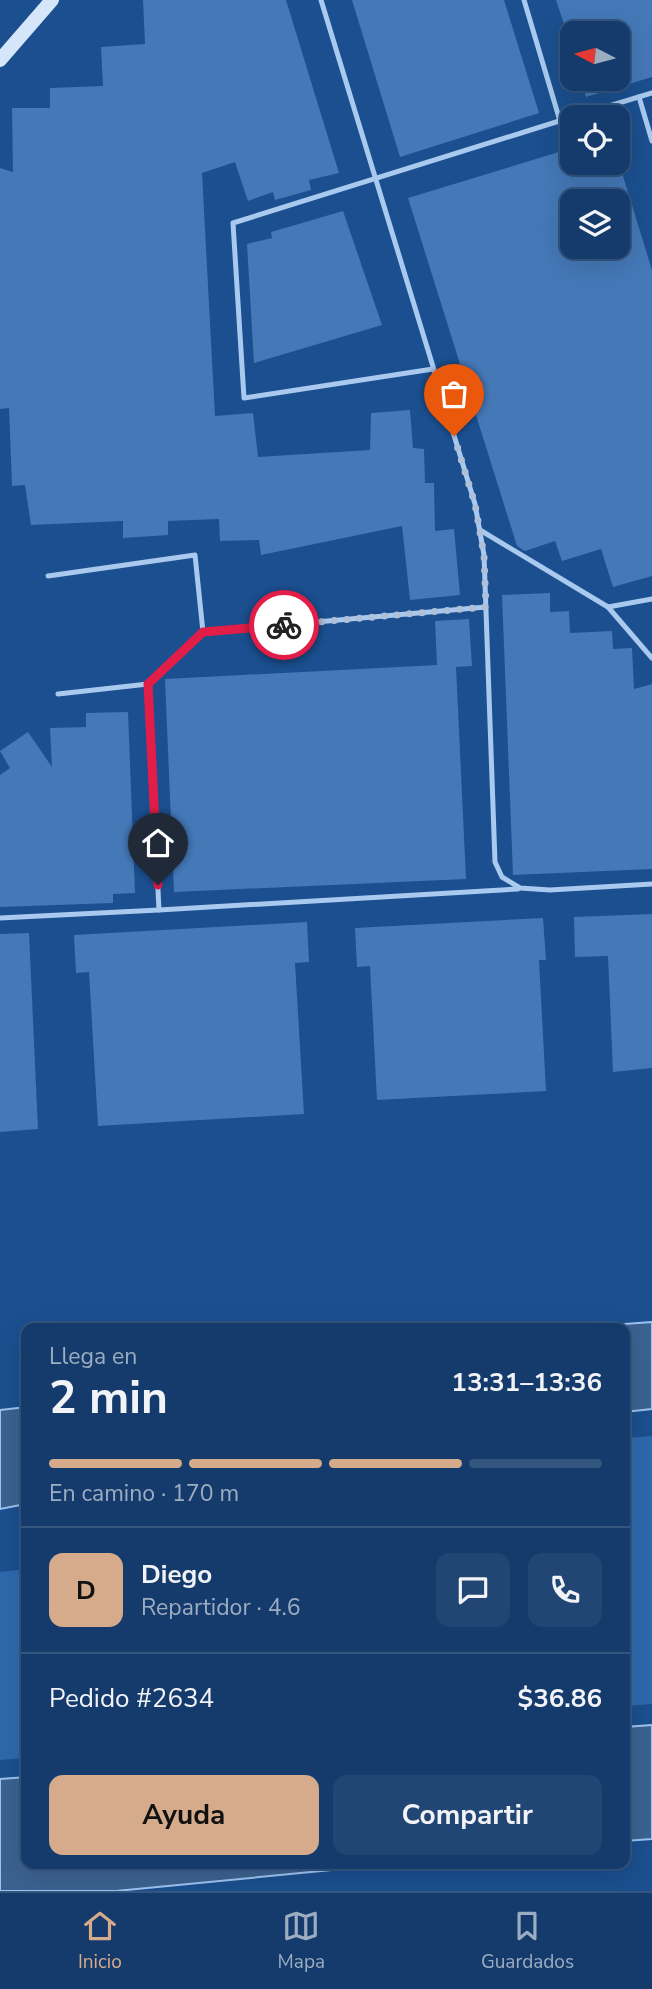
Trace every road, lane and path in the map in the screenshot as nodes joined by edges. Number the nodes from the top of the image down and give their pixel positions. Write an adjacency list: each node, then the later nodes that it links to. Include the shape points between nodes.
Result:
1 (52, 0): 4 (street)
2 (321, 0): 10 (lane)
3 (523, 0): 8 (lane)
4 (0, 60)
5 (652, 93): 6 (lane)
6 (639, 97): 7 (lane); 9 (lane)
7 (613, 105)
8 (560, 121): 10 (lane)
9 (652, 141)
10 (375, 178): 11 (lane); 11 (lane, via 233,223 244,398)
11 (433, 369): 12 (lane)
12 (480, 530): 15 (lane); 16 (lane)
13 (48, 576): 17 (lane, via 195,555)
14 (652, 599): 16 (lane)
15 (486, 607): 17 (lane); 22 (lane, via 495,862 502,877)
16 (608, 607): 18 (lane)
17 (203, 632): 19 (lane)
18 (652, 658)
19 (148, 684): 20 (lane); 23 (lane)
20 (58, 694)
21 (652, 884): 22 (lane)
22 (520, 888): 23 (lane)
23 (159, 910): 24 (lane)
24 (0, 918)

